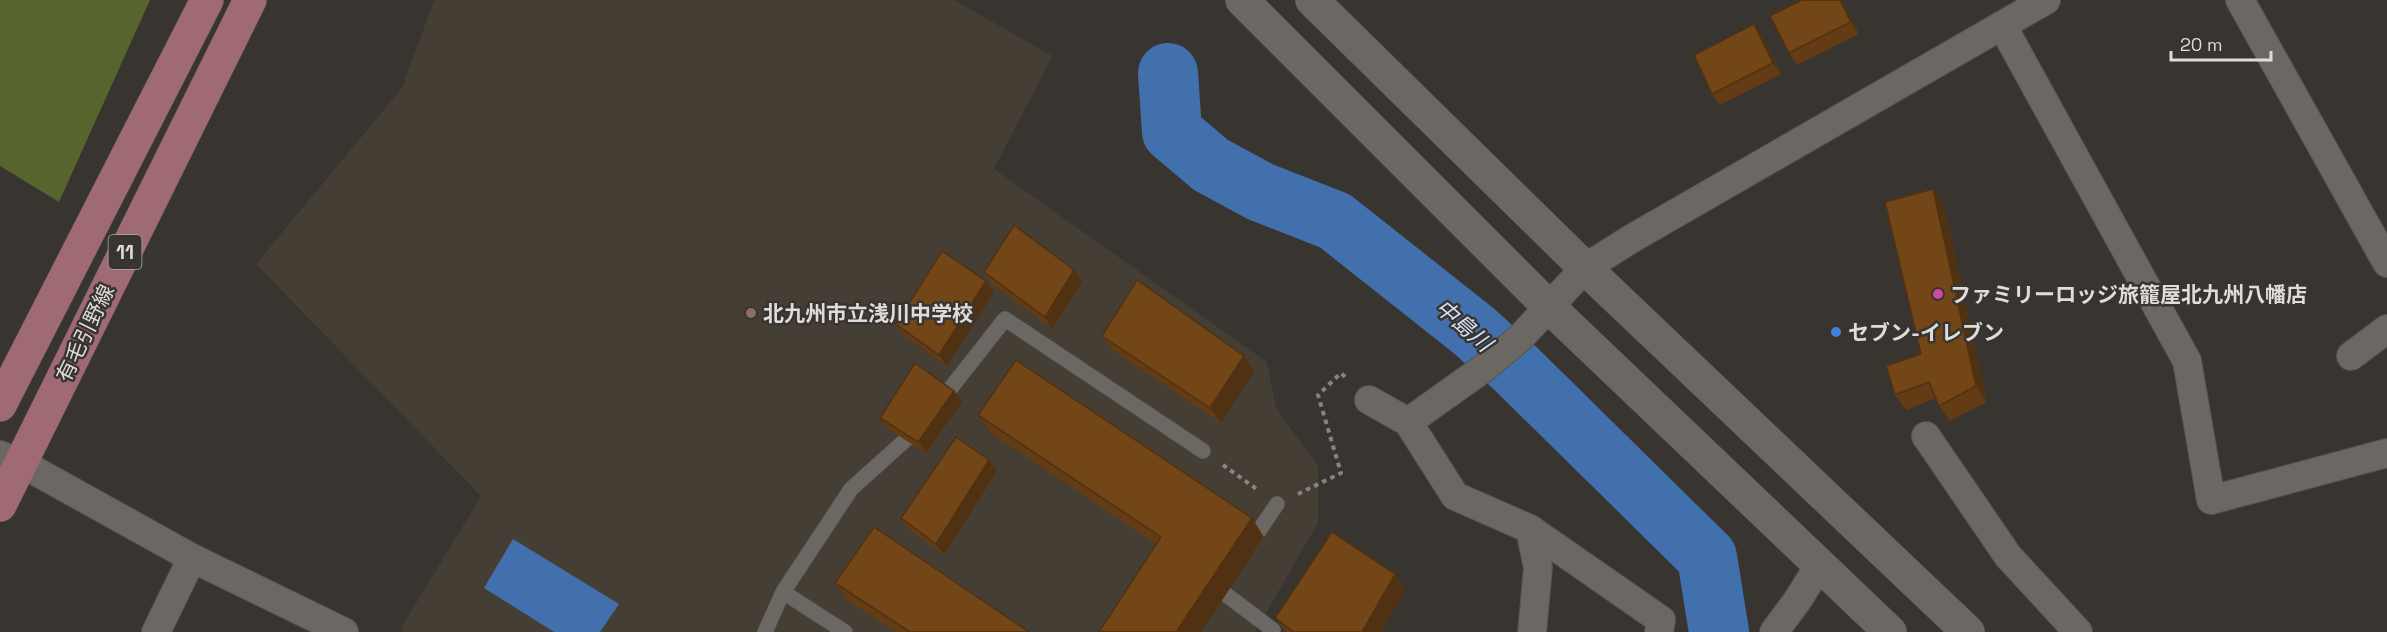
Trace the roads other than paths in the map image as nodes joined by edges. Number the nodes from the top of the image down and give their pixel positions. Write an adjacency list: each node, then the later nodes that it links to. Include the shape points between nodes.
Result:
1 (207, 0): 14 (main road, 有毛引野線 / 11)
2 (250, 0): 19 (main road, 有毛引野線 / 11)
3 (1242, 0): 10 (street)
4 (1312, 0): 9 (street)
5 (2046, 0): 7 (street)
6 (2240, 0): 8 (street)
7 (2002, 25): 9 (street); 18 (street, via 2187,361 2211,500)
8 (2387, 263)
9 (1585, 268): 10 (street); 37 (street)
10 (1548, 306): 15 (street, via 1520,338 1484,368); 25 (street)
11 (2387, 329): 12 (street)
12 (2351, 356)
13 (1369, 400): 15 (street)
14 (0, 405)
15 (1408, 422): 22 (street, via 1455,496)
16 (1926, 436): 38 (street, via 2008,556)
17 (1203, 451): 27 (lane, via 1005,319 920,427 851,489)
18 (2387, 453)
19 (10, 459): 21 (main road, 有毛引野線 / 11); 23 (street)
20 (1277, 504): 24 (lane)
21 (0, 505)
22 (1530, 529): 33 (street, via 1538,568); 34 (street, via 1662,620)
23 (192, 558): 28 (street); 29 (street)
24 (1239, 561)
25 (1819, 566): 35 (street); 36 (street)
26 (1220, 590): 32 (lane)
27 (783, 592): 30 (lane); 31 (lane)
28 (156, 632)
29 (344, 632)
30 (765, 632)
31 (845, 632)
32 (1272, 632)
33 (1532, 632)
34 (1659, 632)
35 (1774, 632)
36 (1890, 632)
37 (1968, 632)
38 (2078, 632)

